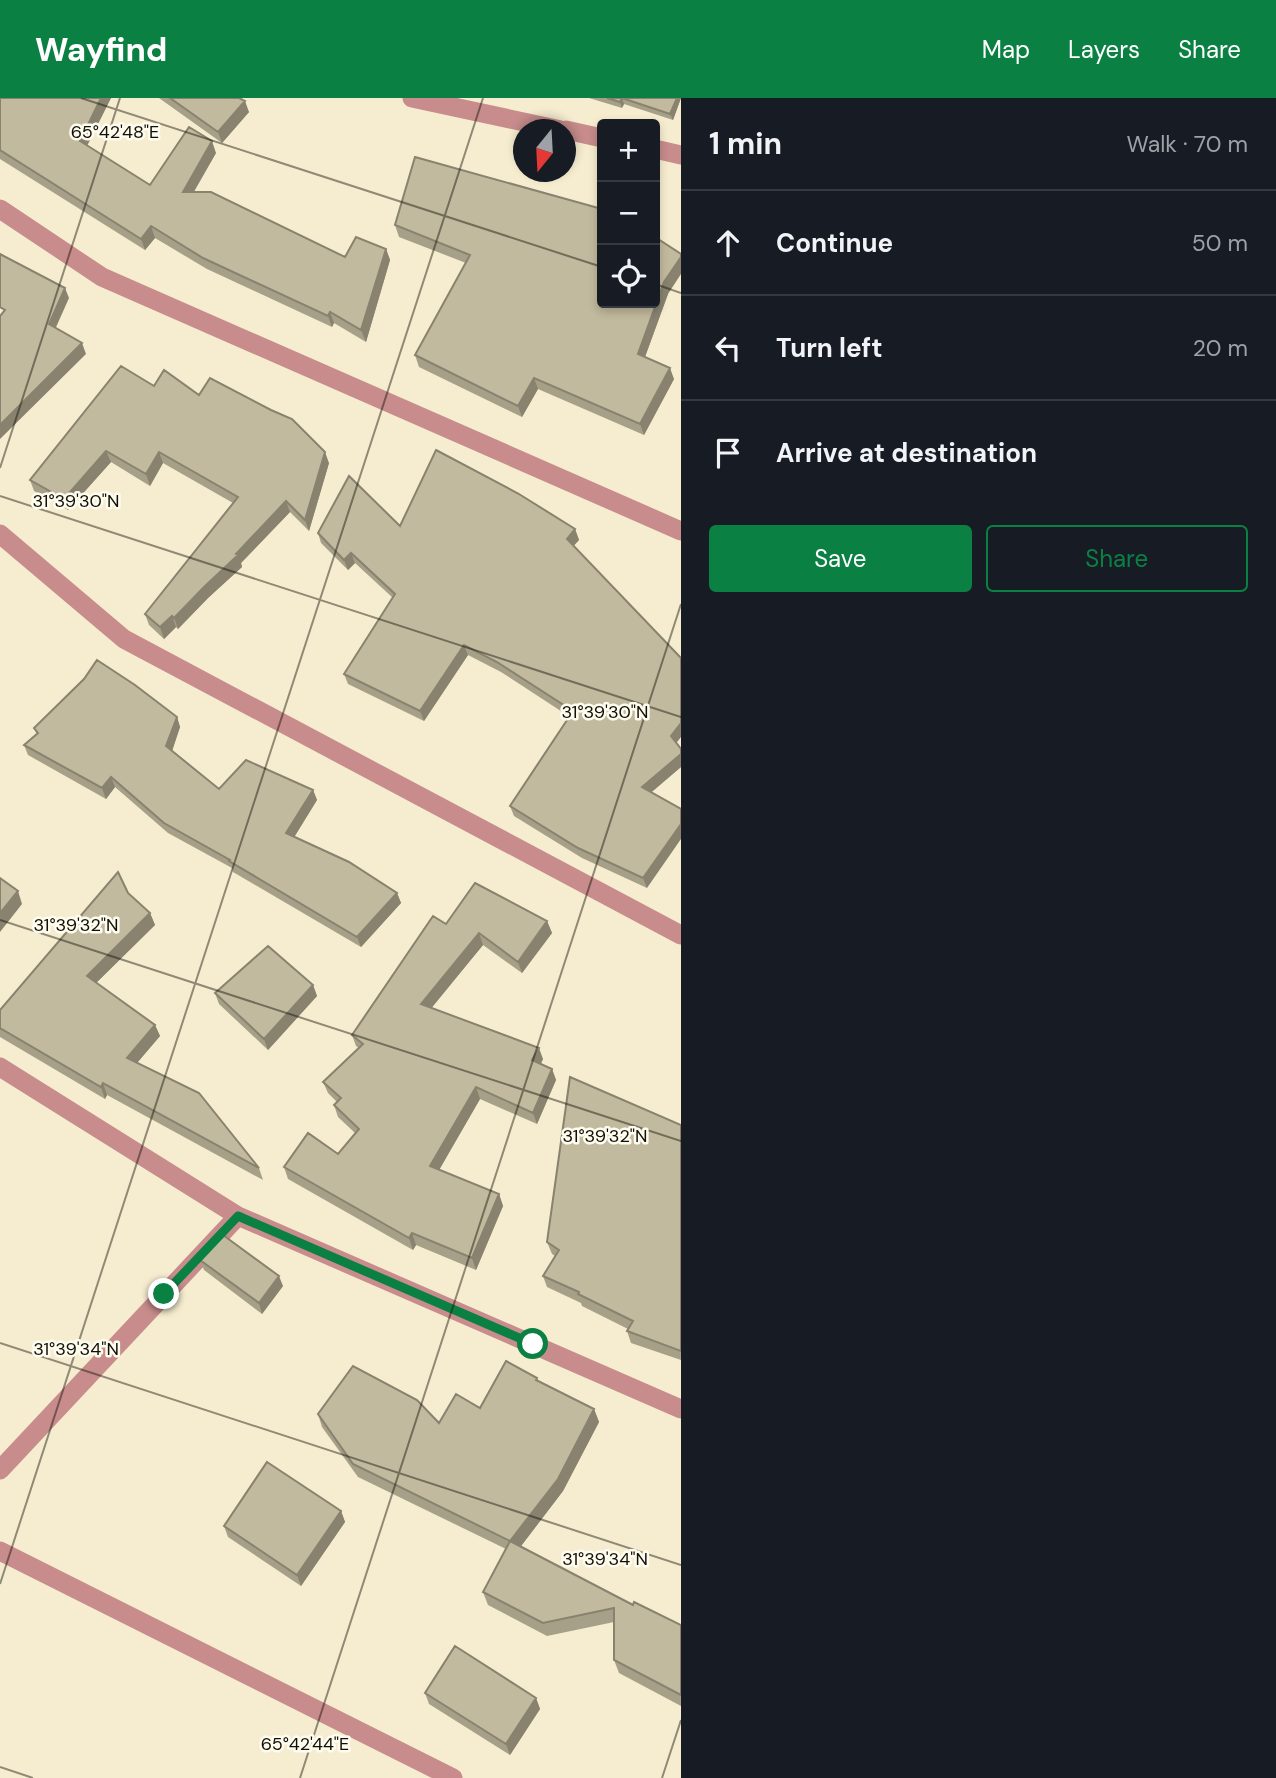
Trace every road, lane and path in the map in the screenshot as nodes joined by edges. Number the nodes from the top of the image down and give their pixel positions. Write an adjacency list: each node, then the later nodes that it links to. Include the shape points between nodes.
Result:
1 (412, 98): 2 (street)
2 (513, 119)
3 (576, 133): 4 (street)
4 (597, 137)
5 (660, 150): 6 (street)
6 (681, 155)
7 (0, 209): 8 (street, via 102,278)
8 (681, 531)
9 (0, 534): 10 (street, via 124,639)
10 (681, 934)
11 (0, 1067): 12 (street)
12 (238, 1216): 13 (street); 14 (street)
13 (681, 1409)
14 (0, 1470)
15 (0, 1551): 16 (street)
16 (453, 1778)

